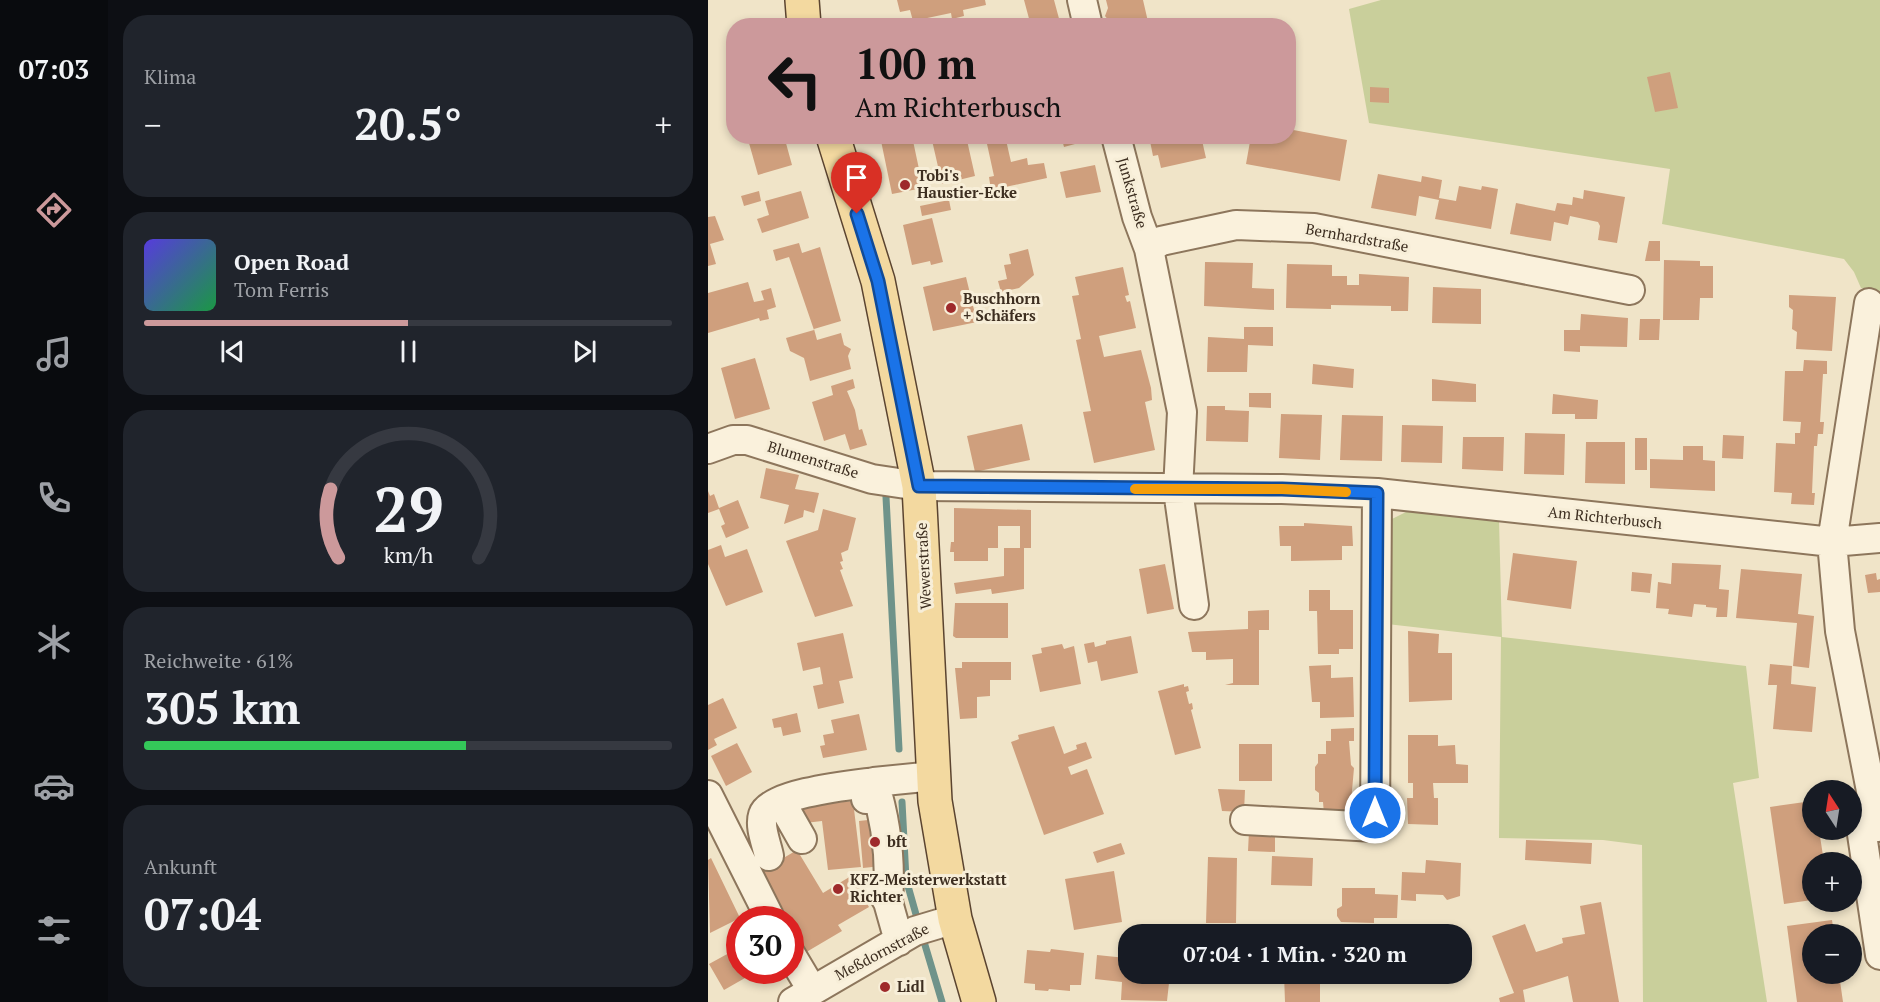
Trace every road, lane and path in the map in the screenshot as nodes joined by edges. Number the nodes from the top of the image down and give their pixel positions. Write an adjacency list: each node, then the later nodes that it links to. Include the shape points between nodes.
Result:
1 (802, 0): 3 (main road)
2 (1082, 0): 4 (street)
3 (803, 18)
4 (1086, 18)
5 (835, 144): 11 (main road, Wewerstraße, via 878,281)
6 (1118, 144): 7 (street, Junkstraße)
7 (1149, 249): 8 (street, Bernhardstraße, via 1161,241 1236,225 1314,228); 12 (street, via 1182,412)
8 (1630, 290)
9 (1869, 303): 15 (street)
10 (708, 448): 11 (street, Blumenstraße, via 747,440 872,479)
11 (919, 486): 12 (street, Am Richterbusch); 17 (main road, Wewerstraße)
12 (1178, 490): 13 (street, Am Richterbusch); 16 (street)
13 (1377, 493): 15 (street, Am Richterbusch); 21 (street, via 1375,827)
14 (1880, 538): 15 (street, Am Richterbusch)
15 (1832, 542): 26 (street, via 1840,631 1876,820 1860,821)
16 (1194, 605)
17 (934, 776): 18 (street); 25 (main road, Wewerstraße, via 939,833)
18 (874, 782): 20 (street, via 805,793); 25 (street, via 883,816 888,902)
19 (708, 795): 24 (street)
20 (781, 802): 22 (street); 23 (street, via 762,816)
21 (1245, 820)
22 (802, 839)
23 (769, 856)
24 (764, 906)
25 (925, 929): 27 (street, Meßdornstraße); 28 (main road, Wewerstraße)
26 (1880, 955)
27 (802, 996)
28 (979, 1002)

